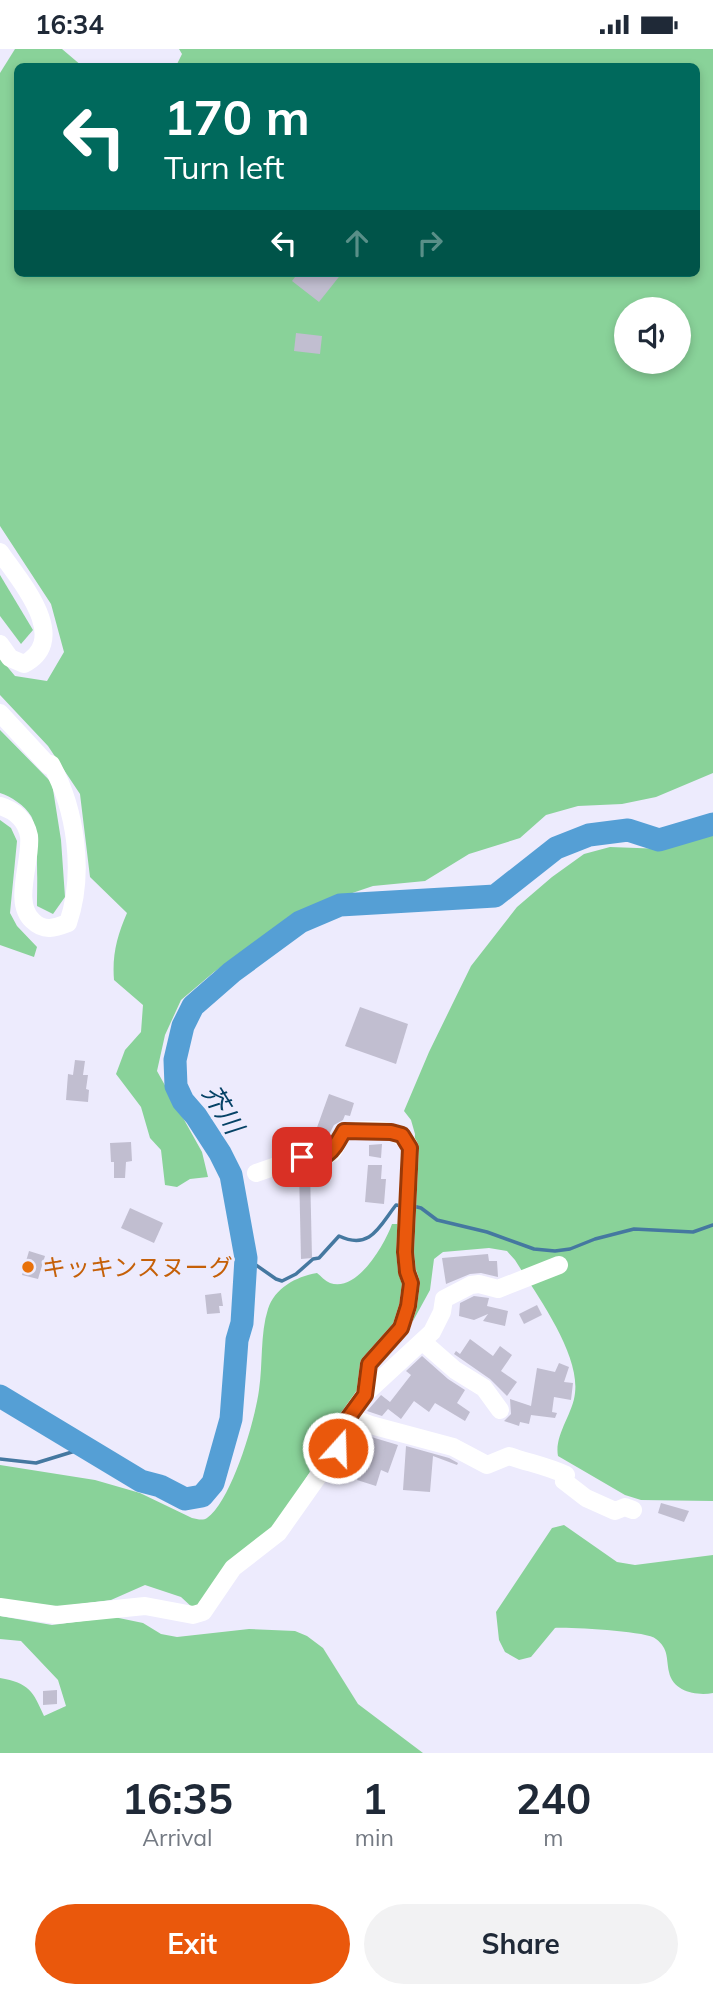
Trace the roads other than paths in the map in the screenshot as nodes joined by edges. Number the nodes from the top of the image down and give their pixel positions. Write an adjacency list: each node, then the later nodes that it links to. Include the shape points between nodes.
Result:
1 (0, 552): 2 (street, via 44,626 44,643 37,657 24,664 9,659)
2 (0, 644)
3 (0, 713): 4 (street, via 51,764 62,786 76,859 75,901 68,923 53,929 39,927 27,916 23,904 29,835 23,820 12,809)
4 (0, 806)
5 (256, 1173): 8 (street, via 302,1157 316,1160 332,1153 344,1131 391,1132 407,1140 408,1306 401,1328 369,1364)
6 (559, 1265): 7 (street, via 498,1289 479,1284 452,1293 444,1299 442,1312)
7 (423, 1342): 8 (street); 9 (street, via 484,1388)
8 (365, 1395): 10 (street)
9 (500, 1410)
10 (349, 1417): 11 (street, via 453,1447 487,1465 509,1456 540,1464 566,1475 564,1481 586,1498 615,1511); 12 (street, via 338,1448 278,1533 233,1568 203,1612 194,1615 145,1606 55,1615)
11 (633, 1510)
12 (0, 1607)

